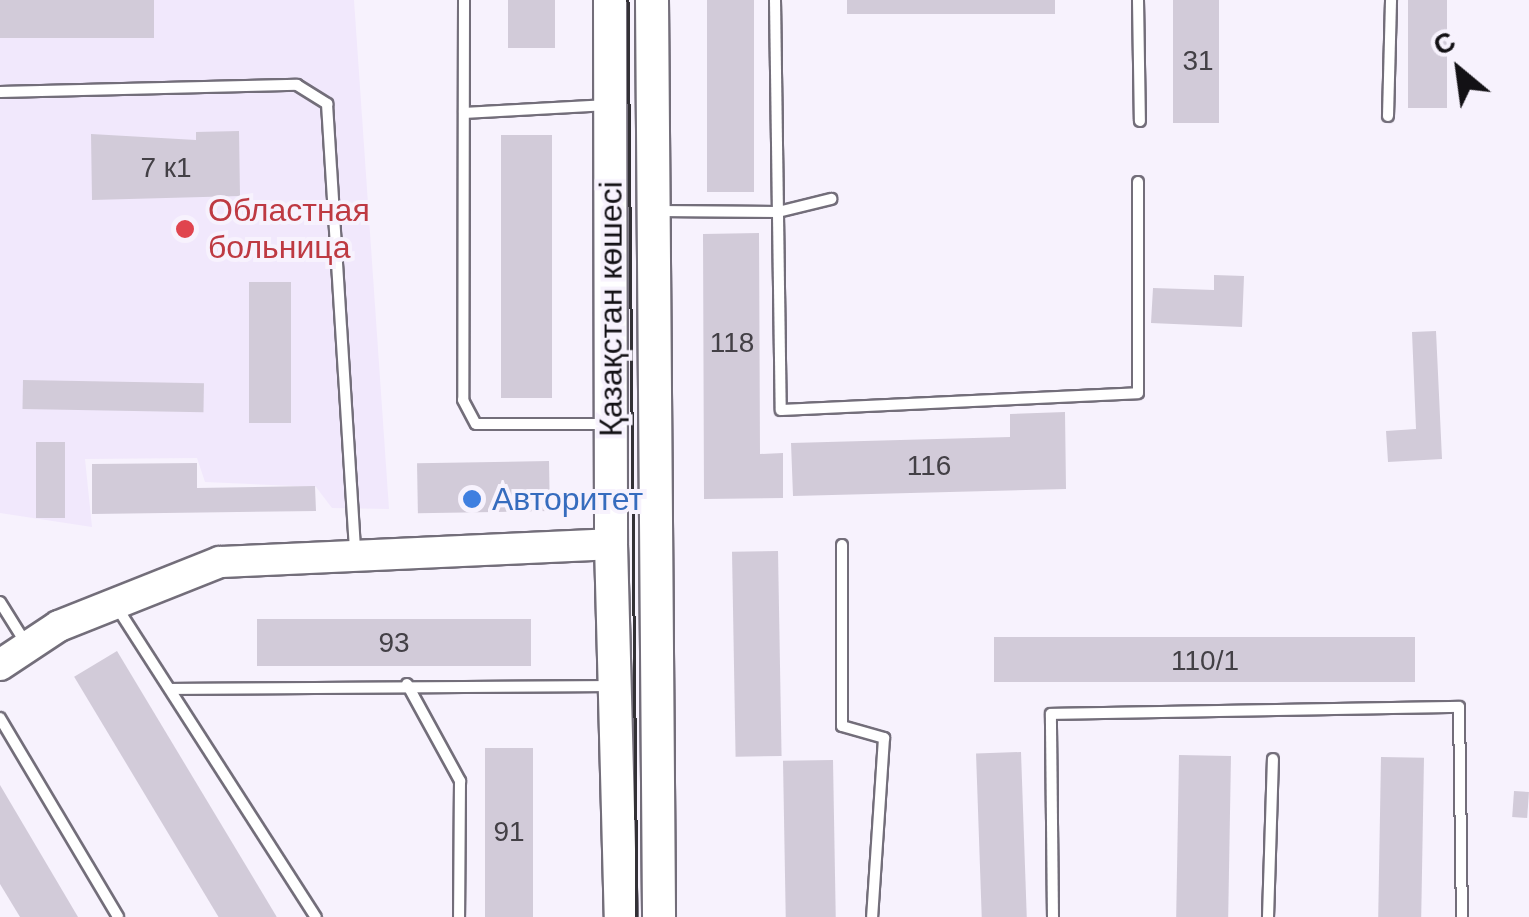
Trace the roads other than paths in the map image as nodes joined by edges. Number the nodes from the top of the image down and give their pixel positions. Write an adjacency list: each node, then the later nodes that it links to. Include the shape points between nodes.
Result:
1 (464, 0): 9 (lane)
2 (610, 0): 8 (main road, Қазақстан көшесі)
3 (652, 0): 14 (main road, Қазақстан көшесі)
4 (775, 0): 15 (lane)
5 (1138, 0): 11 (lane)
6 (1391, 0): 10 (lane)
7 (0, 92): 20 (lane, via 297,85 327,104)
8 (611, 105): 9 (lane); 16 (main road, Қазақстан көшесі)
9 (464, 113): 16 (lane, via 463,400 476,424)
10 (1388, 116)
11 (1140, 121)
12 (1138, 182): 15 (lane, via 1138,394 782,410)
13 (831, 200): 15 (lane)
14 (657, 210): 15 (lane); 17 (main road, Қазақстан көшесі)
15 (778, 212)
16 (611, 424): 18 (main road, Қазақстан көшесі)
17 (658, 542): 18 (main road); 34 (main road, Қазақстан көшесі)
18 (612, 544): 20 (street); 26 (main road, Қазақстан көшесі)
19 (842, 545): 35 (lane, via 842,726 884,738)
20 (355, 556): 22 (street, via 220,562)
21 (0, 602): 23 (lane)
22 (115, 604): 23 (street, via 59,626); 27 (lane)
23 (28, 647): 24 (street)
24 (0, 665)
25 (407, 684): 26 (lane); 27 (lane); 32 (lane, via 460,781)
26 (615, 686): 33 (main road, Қазақстан көшесі)
27 (170, 689): 31 (lane)
28 (0, 718): 30 (lane)
29 (1273, 760): 37 (lane)
30 (118, 917)
31 (316, 917)
32 (459, 917)
33 (622, 917)
34 (659, 917)
35 (872, 917)
36 (1054, 917): 38 (lane, via 1051,714 1459,707)
37 (1268, 917)
38 (1462, 917)

